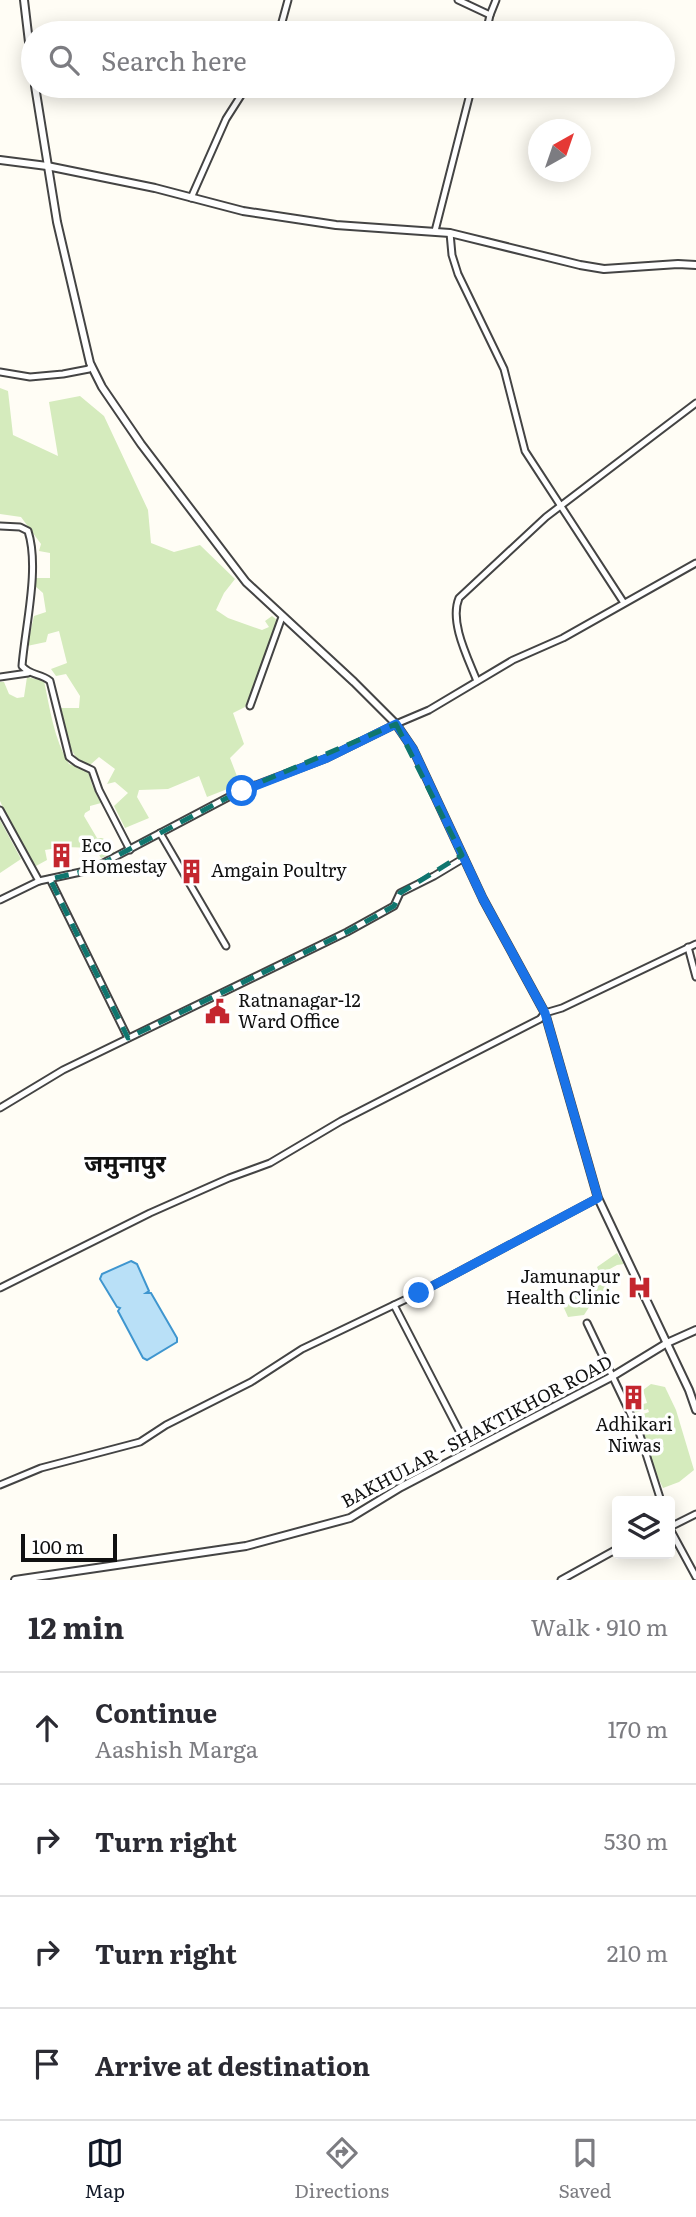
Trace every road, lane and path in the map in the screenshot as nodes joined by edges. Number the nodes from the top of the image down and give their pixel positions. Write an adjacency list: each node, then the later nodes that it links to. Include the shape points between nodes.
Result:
1 (24, 0): 6 (street)
2 (288, 0): 7 (street)
3 (458, 0): 5 (street)
4 (496, 0): 5 (street)
5 (490, 15): 8 (street)
6 (26, 21)
7 (282, 21)
8 (489, 21)
9 (37, 98): 13 (street)
10 (239, 98): 14 (street)
11 (469, 98): 15 (street)
12 (0, 160): 13 (street)
13 (47, 166): 14 (street); 18 (street)
14 (191, 198): 15 (street, via 324,223)
15 (435, 231): 16 (street)
16 (450, 233): 17 (street, via 604,269); 21 (street, via 458,274 503,369 526,451)
17 (696, 265)
18 (91, 365): 19 (street, via 44,376); 25 (street, via 176,492 246,582)
19 (0, 372)
20 (696, 403): 21 (street)
21 (560, 506): 24 (street); 28 (street, via 455,606 455,621)
22 (0, 526): 26 (street, via 20,527 28,531 31,540 32,587 22,666)
23 (696, 563): 24 (street)
24 (624, 603): 28 (street)
25 (282, 617): 29 (street); 30 (street)
26 (29, 673): 27 (street); 33 (street, via 50,681 69,757 92,769)
27 (0, 677)
28 (477, 681): 30 (street)
29 (250, 706)
30 (396, 724): 32 (street, via 327,758 240,791); 34 (street, via 413,749)
31 (0, 810): 36 (street)
32 (160, 833): 33 (street); 39 (street)
33 (130, 850): 35 (street, via 90,870)
34 (464, 858): 42 (street); 43 (street, via 400,893 394,906 347,932)
35 (50, 879): 36 (street); 43 (street)
36 (39, 881): 37 (street)
37 (0, 900)
38 (696, 944): 40 (street)
39 (226, 946)
40 (688, 947): 41 (street); 42 (street)
41 (696, 977)
42 (545, 1013): 45 (street); 46 (street, via 270,1163 150,1213)
43 (128, 1038): 44 (street)
44 (0, 1108)
45 (598, 1198): 47 (street); 50 (street)
46 (0, 1289)
47 (394, 1305): 53 (street); 54 (street, via 302,1349 140,1442 41,1468)
48 (587, 1323): 51 (street)
49 (696, 1330): 50 (street, BAKHULAR - SHAKTIKHOR ROAD)
50 (667, 1343): 51 (street, BAKHULAR - SHAKTIKHOR ROAD); 52 (street)
51 (613, 1376): 53 (street, BAKHULAR - SHAKTIKHOR ROAD); 55 (street, via 639,1432)
52 (696, 1410)
53 (470, 1450): 61 (street, BAKHULAR - SHAKTIKHOR ROAD, via 350,1518 246,1546)
54 (0, 1485)
55 (659, 1496)
56 (696, 1514): 57 (street)
57 (675, 1525)
58 (675, 1537): 60 (street)
59 (612, 1552): 62 (street)
60 (696, 1577)
61 (15, 1580)
62 (561, 1580)

